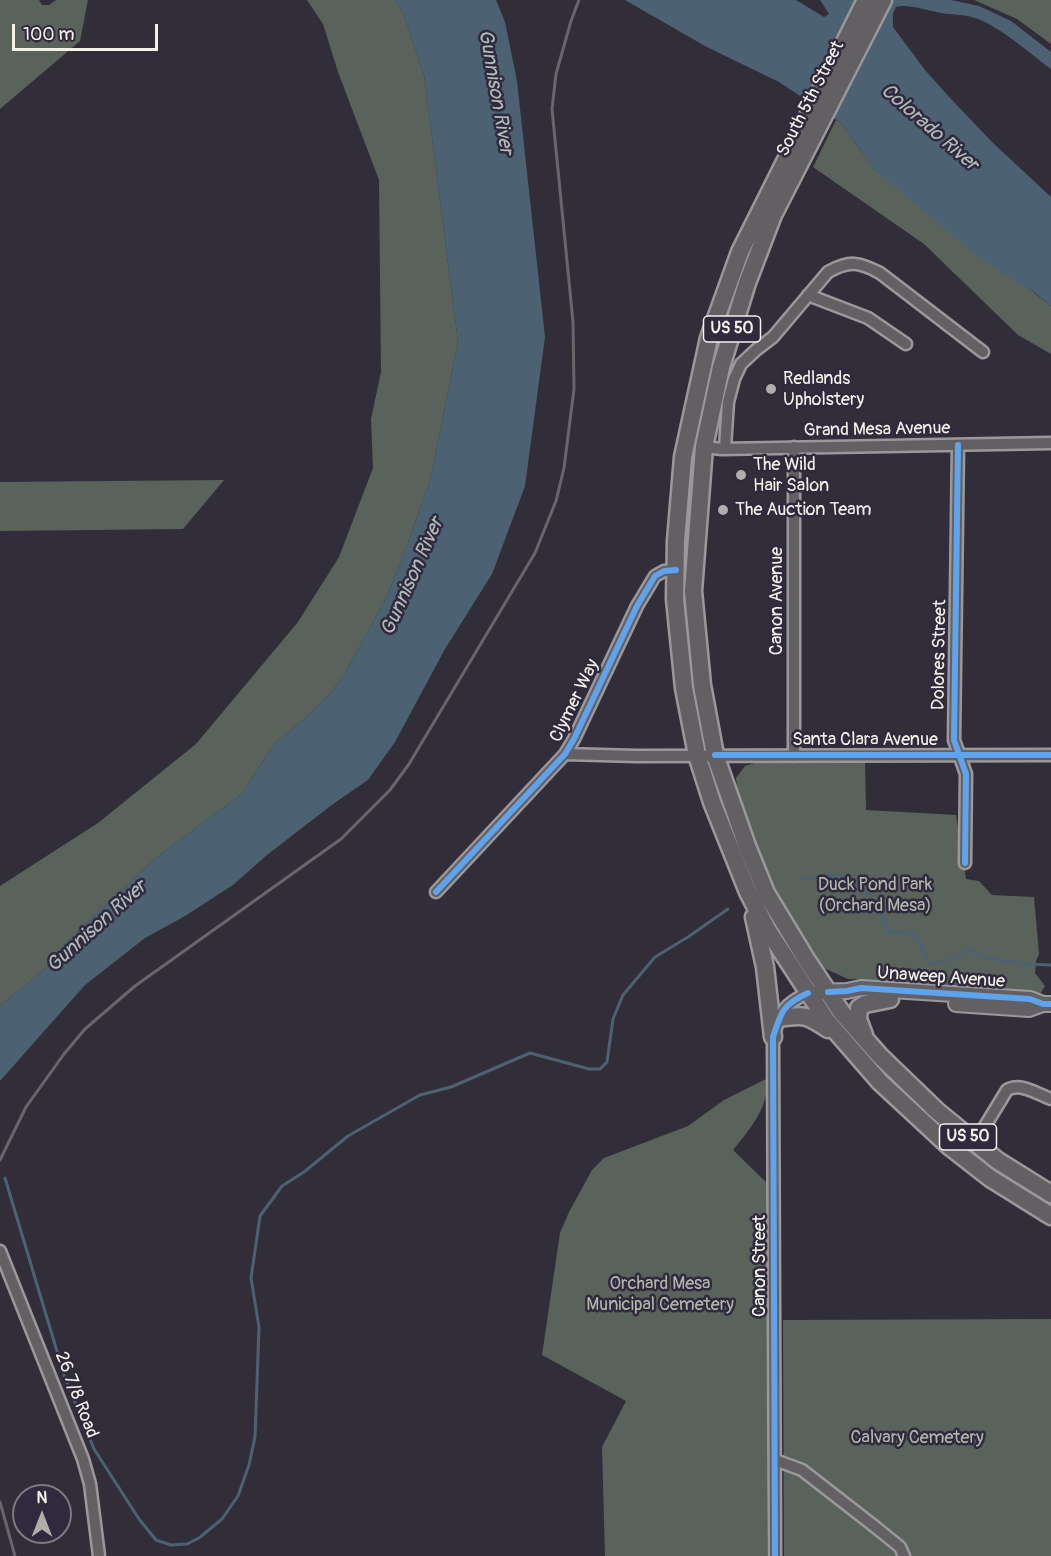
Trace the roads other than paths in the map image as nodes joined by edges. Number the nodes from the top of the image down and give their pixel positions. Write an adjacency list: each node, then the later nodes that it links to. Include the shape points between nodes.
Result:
1 (866, 0): 3 (highway, South 5th Street / US 50)
2 (883, 0): 3 (highway, South 5th Street / US 50)
3 (797, 152): 4 (highway, South 5th Street / US 50)
4 (768, 213): 5 (highway, US 50); 11 (highway, US 50, via 721,368)
5 (740, 252): 11 (highway, via 738,279 718,335 697,423); 14 (highway, US 50, via 709,338)
6 (808, 295): 7 (street, via 868,318); 8 (street, via 828,272 839,266 864,265); 13 (street, via 773,337 741,364 728,402)
7 (906, 345)
8 (983, 352)
9 (1051, 443): 10 (street, Grand Mesa Avenue)
10 (958, 445): 12 (street, Grand Mesa Avenue); 21 (street, Dolores Street, via 954,740)
11 (704, 447): 13 (street, Grand Mesa Avenue); 16 (highway, US 50)
12 (794, 447): 13 (street, Grand Mesa Avenue); 23 (street, Canon Avenue)
13 (725, 448)
14 (683, 457): 15 (highway, US 50); 16 (highway, via 691,471 683,580)
15 (675, 570): 17 (highway, US 50); 18 (street, Clymer Way, via 655,576 637,606)
16 (693, 591): 20 (highway, US 50, via 702,685)
17 (675, 599): 19 (highway, US 50, via 684,688); 20 (highway, via 681,609 700,738)
18 (565, 754): 19 (street, Santa Clara Avenue); 25 (street, Clymer Way)
19 (697, 755): 20 (street, Santa Clara Avenue); 26 (highway, US 50)
20 (715, 755): 23 (street, Santa Clara Avenue); 28 (highway, US 50, via 766,893)
21 (959, 755): 22 (street, Santa Clara Avenue); 23 (street, Santa Clara Avenue); 24 (street, Dolores Street, via 966,774)
22 (1051, 755)
23 (794, 756)
24 (965, 863)
25 (435, 892)
26 (748, 892): 29 (highway, US 50, via 766,929); 33 (highway, via 765,967)
27 (847, 991): 28 (main road, Unaweep Avenue); 30 (main road, Unaweep Avenue); 31 (main road, Unaweep Avenue, via 861,988 1030,999)
28 (828, 992): 29 (main road, Unaweep Avenue); 35 (highway, US 50)
29 (808, 993): 32 (street, Canon Street, via 789,1003); 34 (highway, US 50)
30 (891, 999): 31 (main road, Unaweep Avenue, via 1029,1009); 35 (highway, via 859,1008 858,1019)
31 (1047, 1004)
32 (779, 1018): 33 (street, Canon Street); 34 (highway, via 801,1014)
33 (773, 1037): 42 (street, Canon Street)
34 (842, 1039): 37 (highway, US 50, via 880,1082)
35 (865, 1039): 38 (highway, US 50)
36 (1051, 1099): 38 (street, via 1022,1087 1007,1090 982,1131)
37 (937, 1135): 38 (street); 40 (highway, US 50, via 990,1178)
38 (972, 1140): 39 (highway, US 50)
39 (1051, 1194)
40 (1051, 1216)
41 (0, 1251): 43 (street, 26 7/8 Road, via 83,1459)
42 (775, 1460): 44 (street, Canon Street); 45 (street, via 802,1470 900,1547)
43 (99, 1556)
44 (775, 1556)
45 (904, 1556)

